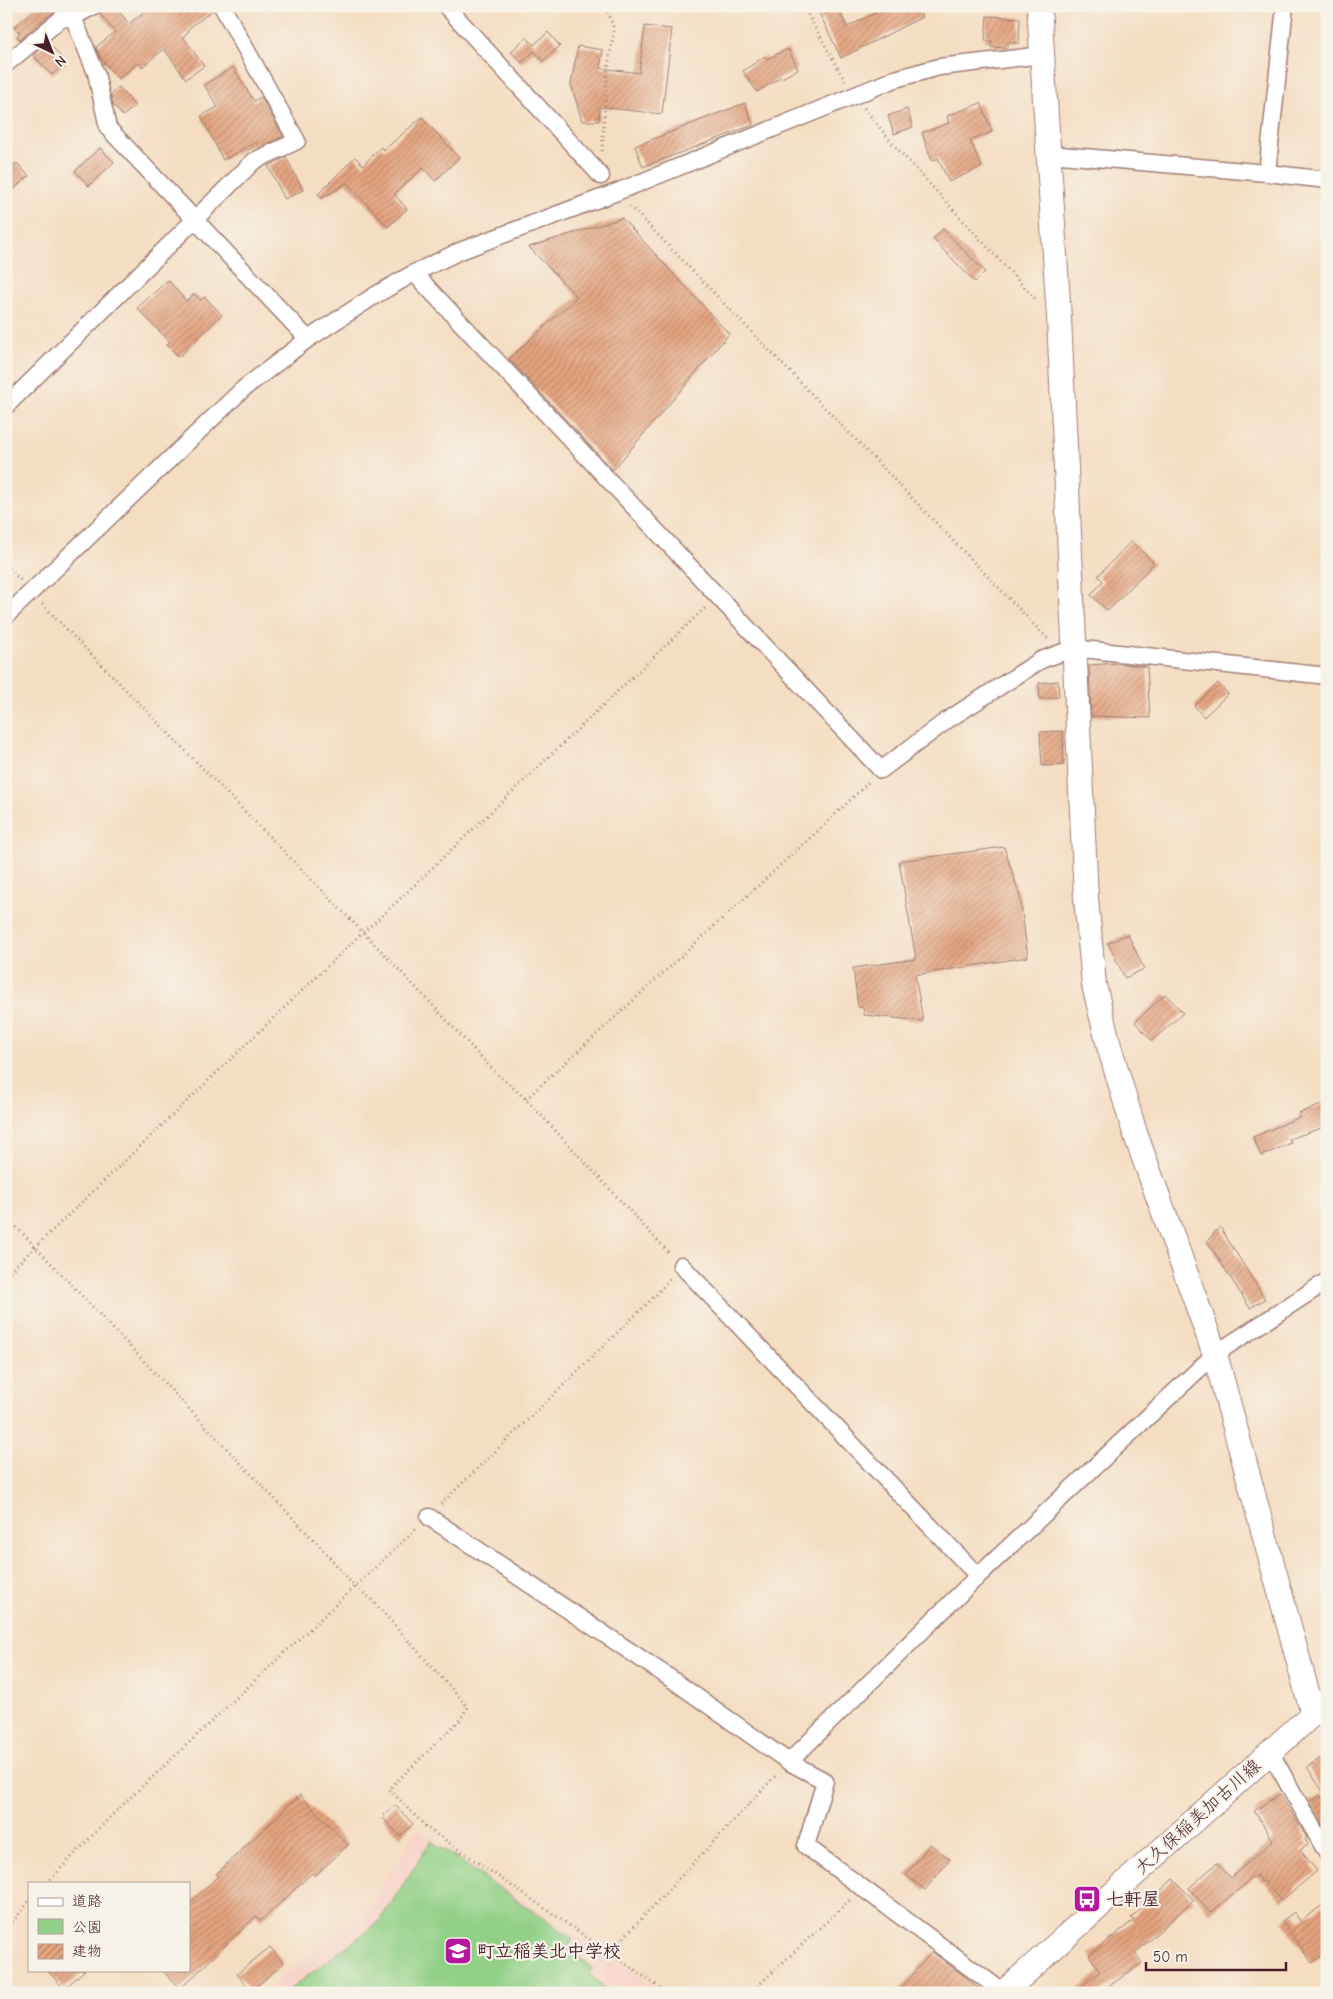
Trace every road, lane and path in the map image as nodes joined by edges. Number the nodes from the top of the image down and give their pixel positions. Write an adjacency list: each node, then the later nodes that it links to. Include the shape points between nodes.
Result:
1 (13, 6): 10 (path)
2 (94, 6): 9 (street)
3 (222, 6): 19 (street, via 297,141 254,161)
4 (446, 6): 16 (street)
5 (602, 6): 16 (path, via 609,14 614,30 607,74)
6 (803, 6): 13 (path)
7 (1039, 6): 11 (street)
8 (1285, 6): 15 (street)
9 (69, 12): 12 (street); 19 (street, via 96,74 108,128)
10 (6, 44)
11 (1043, 55): 13 (street, via 939,67 895,79); 14 (street)
12 (6, 64)
13 (855, 96): 18 (street); 21 (path, via 893,144 1042,307)
14 (1050, 154): 15 (street); 21 (street)
15 (1267, 173): 17 (street)
16 (601, 176)
17 (1327, 180)
18 (617, 192): 20 (street, via 460,251); 27 (path)
19 (195, 220): 22 (street); 23 (street)
20 (414, 273): 22 (street); 25 (street)
21 (1059, 318): 27 (street)
22 (308, 338): 24 (street, via 243,389)
23 (6, 406)
24 (32, 592): 26 (street); 30 (path)
25 (718, 596): 29 (street); 30 (path)
26 (6, 616)
27 (1067, 651): 28 (street); 29 (street, via 1041,660 946,721); 37 (street, via 1094,985 1135,1133)
28 (1327, 676)
29 (881, 770): 31 (path)
30 (362, 933): 31 (path, via 497,1074); 33 (path)
31 (526, 1099): 34 (path)
32 (6, 1216): 33 (path)
33 (36, 1246): 35 (path); 40 (path)
34 (681, 1265): 38 (path, via 656,1295); 39 (street)
35 (6, 1275)
36 (1327, 1281): 37 (street)
37 (1215, 1354): 39 (street); 41 (street)
38 (429, 1517): 40 (path); 43 (street)
39 (978, 1576): 43 (street)
40 (354, 1586): 45 (path, via 112,1815); 49 (path, via 371,1599 468,1708 460,1720 389,1789 426,1827)
41 (1320, 1708): 42 (street, 大久保稲美加古川線)
42 (1270, 1752): 44 (street); 50 (street, 大久保稲美加古川線)
43 (789, 1762): 46 (street, via 825,1781 806,1846); 49 (path)
44 (1327, 1853)
45 (48, 1882)
46 (864, 1888): 50 (street); 52 (path)
47 (28, 1903): 48 (path)
48 (6, 1930)
49 (610, 1952): 51 (path)
50 (1003, 1992)
51 (668, 1993)
52 (750, 1993)

